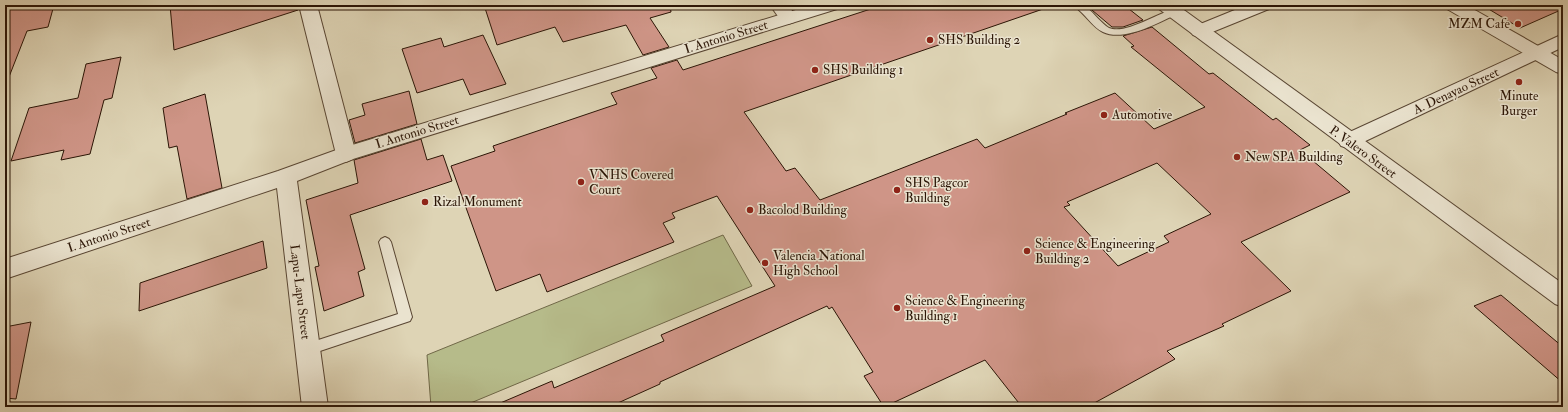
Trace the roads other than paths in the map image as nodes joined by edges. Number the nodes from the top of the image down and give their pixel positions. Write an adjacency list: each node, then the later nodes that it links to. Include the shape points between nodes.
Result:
1 (308, 5): 13 (street)
2 (831, 5): 7 (street, I. Antonio Street)
3 (1263, 5): 8 (street)
4 (1453, 5): 10 (street)
5 (1169, 8): 6 (lane, via 1127,30 1113,33 1106,30); 8 (street, P. Valero Street)
6 (1083, 9)
7 (784, 11): 13 (street, I. Antonio Street)
8 (1199, 31): 12 (street, P. Valero Street)
9 (1563, 40): 10 (street, A. Denayao Street)
10 (1537, 53): 11 (street); 12 (street, A. Denayao Street)
11 (1563, 68)
12 (1348, 141): 17 (street, P. Valero Street)
13 (346, 154): 14 (street, I. Antonio Street)
14 (286, 177): 16 (street, I. Antonio Street); 18 (street, Lapu-Lapu Street)
15 (384, 242): 18 (lane, via 405,317)
16 (5, 269)
17 (1563, 297)
18 (308, 349): 19 (street, Lapu-Lapu Street)
19 (315, 407)

